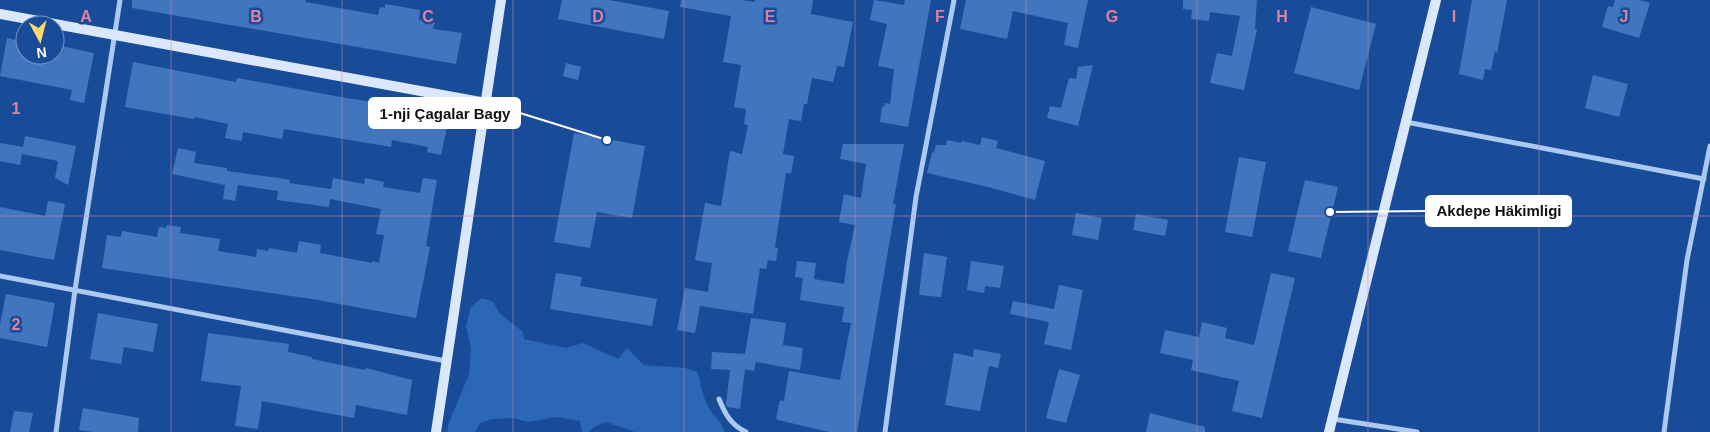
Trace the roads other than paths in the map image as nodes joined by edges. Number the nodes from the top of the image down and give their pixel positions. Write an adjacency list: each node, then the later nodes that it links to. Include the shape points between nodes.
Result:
1 (120, 0): 6 (street)
2 (501, 0): 7 (street)
3 (954, 0): 19 (street, via 916,197)
4 (1436, 0): 8 (street)
5 (0, 14): 6 (street)
6 (114, 34): 7 (street); 12 (street)
7 (486, 103): 13 (street)
8 (1406, 122): 10 (street); 15 (street)
9 (1710, 146): 10 (street)
10 (1704, 178): 22 (street, via 1687,260)
11 (0, 276): 12 (street)
12 (75, 290): 13 (street); 16 (street)
13 (446, 361): 17 (street)
14 (719, 399): 18 (street, via 726,417)
15 (1332, 419): 20 (street); 21 (street)
16 (56, 432)
17 (436, 432)
18 (746, 432)
19 (884, 432)
20 (1329, 432)
21 (1417, 432)
22 (1664, 432)

